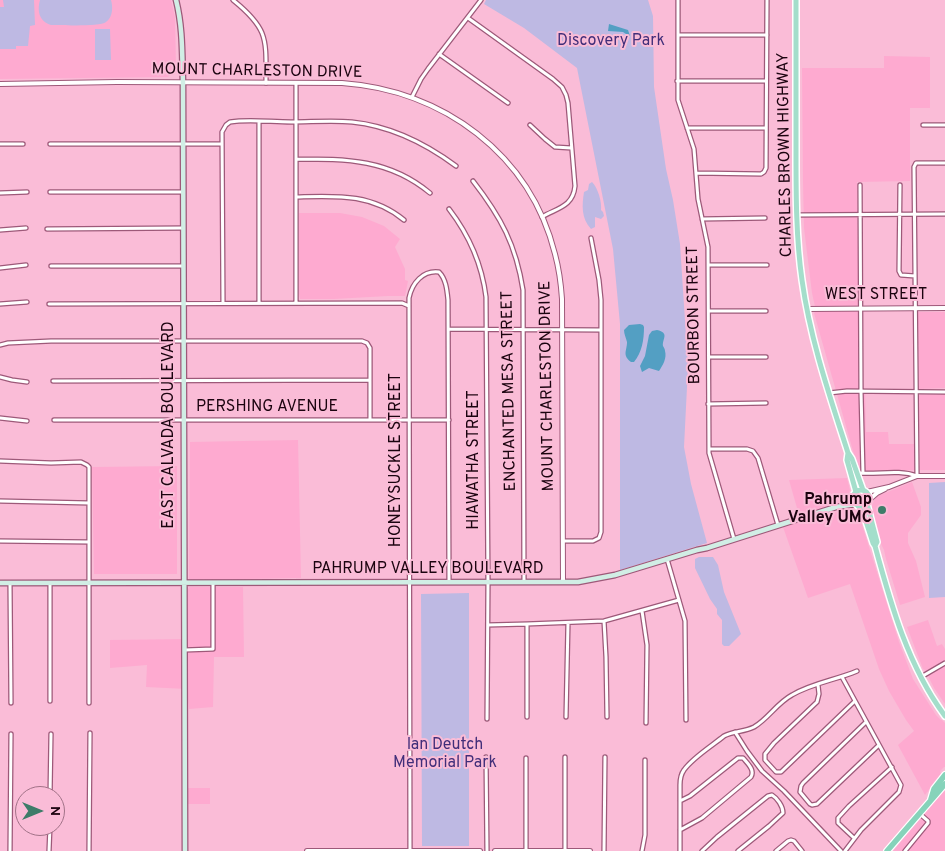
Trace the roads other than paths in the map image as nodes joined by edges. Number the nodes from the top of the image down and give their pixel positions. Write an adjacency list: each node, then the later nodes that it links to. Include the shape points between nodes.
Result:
1 (176, 0): 13 (main road, EAST CALVADA BOULEVARD, via 181,23)
2 (233, 0): 14 (street, via 249,13 266,44)
3 (482, 0): 7 (street)
4 (678, 0): 8 (street, BOURBON STREET)
5 (767, 0): 9 (street)
6 (796, 0): 49 (main road, CHARLES BROWN HIGHWAY)
7 (468, 18): 10 (street); 31 (street, via 562,88 568,103)
8 (678, 35): 9 (street); 11 (street, BOURBON STREET)
9 (767, 35): 12 (street)
10 (439, 54): 17 (street); 18 (street)
11 (677, 81): 12 (street); 24 (street, BOURBON STREET, via 678,100)
12 (767, 81): 25 (street)
13 (183, 83): 14 (street, MOUNT CHARLESTON DRIVE); 16 (street, MOUNT CHARLESTON DRIVE); 29 (main road, EAST CALVADA BOULEVARD)
14 (266, 83): 15 (street, MOUNT CHARLESTON DRIVE)
15 (296, 83): 17 (street, MOUNT CHARLESTON DRIVE, via 358,84); 20 (street)
16 (0, 84)
17 (412, 97): 51 (street, MOUNT CHARLESTON DRIVE, via 438,108 478,133 512,168)
18 (508, 103)
19 (260, 122): 20 (street); 30 (street, via 226,125); 70 (street)
20 (296, 122): 32 (street); 34 (street, via 352,122 381,127 424,144)
21 (530, 125): 31 (street, via 555,147)
22 (923, 125): 23 (street)
23 (945, 125)
24 (687, 128): 25 (street); 35 (street, BOURBON STREET, via 694,150)
25 (767, 128): 35 (street, via 767,164 761,174)
26 (0, 144): 27 (street)
27 (23, 144)
28 (50, 144): 29 (street)
29 (183, 144): 30 (street); 41 (main road, EAST CALVADA BOULEVARD)
30 (222, 144): 69 (street)
31 (571, 148): 51 (street, via 573,196 562,207)
32 (296, 159): 43 (street, via 348,160 376,165 400,174); 44 (street)
33 (945, 163): 47 (street, via 916,163)
34 (456, 166)
35 (696, 174): 53 (street, BOURBON STREET)
36 (473, 181): 83 (street, ENCHANTED MESA STREET, via 492,206 512,246 523,290)
37 (860, 185): 50 (street)
38 (900, 185): 46 (street)
39 (27, 192): 42 (street)
40 (50, 192): 41 (street)
41 (183, 192): 56 (main road, EAST CALVADA BOULEVARD)
42 (0, 193)
43 (430, 193)
44 (296, 196): 54 (street, via 358,198 389,210); 71 (street)
45 (449, 209): 82 (street, HIAWATHA STREET, via 470,242 479,265 486,298)
46 (900, 214): 47 (street); 50 (street); 66 (street, via 899,271 901,275)
47 (914, 214): 48 (street); 66 (street)
48 (945, 214)
49 (796, 215): 50 (street); 78 (main road, CHARLES BROWN HIGHWAY)
50 (860, 215): 77 (street)
51 (542, 217): 84 (street, MOUNT CHARLESTON DRIVE, via 559,274)
52 (765, 218): 53 (street)
53 (702, 219): 61 (street, BOURBON STREET)
54 (404, 220)
55 (26, 228): 58 (street)
56 (183, 228): 57 (street); 64 (main road, EAST CALVADA BOULEVARD)
57 (47, 229)
58 (0, 230)
59 (591, 238): 85 (street, via 600,287)
60 (26, 265): 65 (street)
61 (709, 265): 62 (street); 80 (street, BOURBON STREET)
62 (767, 265)
63 (51, 266): 64 (street)
64 (182, 266): 68 (main road, EAST CALVADA BOULEVARD)
65 (0, 268)
66 (915, 276): 75 (street)
67 (27, 302): 72 (street)
68 (182, 303): 69 (street); 73 (street); 86 (main road, EAST CALVADA BOULEVARD)
69 (223, 303): 70 (street)
70 (259, 303): 71 (street)
71 (296, 303): 74 (street, via 402,303)
72 (0, 304)
73 (49, 304)
74 (409, 306): 81 (street, HONEYSUCKLE STREET, via 410,292 416,282 431,272 438,272 447,288); 105 (street, HONEYSUCKLE STREET)
75 (915, 308): 76 (street, WEST STREET); 77 (street, WEST STREET); 97 (street)
76 (945, 308)
77 (861, 309): 78 (street, WEST STREET); 96 (street)
78 (807, 310): 95 (main road, CHARLES BROWN HIGHWAY)
79 (766, 311): 80 (street)
80 (709, 312): 88 (street, BOURBON STREET)
81 (449, 329): 82 (street); 106 (street)
82 (487, 330): 83 (street); 135 (street, HIAWATHA STREET)
83 (524, 330): 84 (street); 136 (street, ENCHANTED MESA STREET)
84 (562, 330): 85 (street); 126 (street, MOUNT CHARLESTON DRIVE)
85 (600, 330): 126 (street, via 601,532 593,541)
86 (183, 342): 87 (street); 91 (street, via 367,342 370,348); 93 (main road, EAST CALVADA BOULEVARD)
87 (0, 345)
88 (709, 357): 89 (street); 100 (street, BOURBON STREET)
89 (766, 357)
90 (0, 377): 94 (street)
91 (370, 380): 93 (street); 104 (street)
92 (53, 381): 93 (street)
93 (183, 381): 103 (main road, EAST CALVADA BOULEVARD)
94 (27, 382)
95 (829, 392): 96 (street); 109 (main road, CHARLES BROWN HIGHWAY)
96 (861, 392): 97 (street); 112 (street)
97 (916, 392): 98 (street); 113 (street)
98 (945, 392)
99 (766, 403): 100 (street)
100 (708, 404): 108 (street, BOURBON STREET)
101 (0, 418): 107 (street)
102 (54, 420): 103 (street, PERSHING AVENUE)
103 (183, 420): 104 (street, PERSHING AVENUE); 140 (main road, EAST CALVADA BOULEVARD)
104 (370, 420): 105 (street, PERSHING AVENUE)
105 (409, 420): 106 (street, PERSHING AVENUE); 133 (street, HONEYSUCKLE STREET)
106 (449, 420): 134 (street)
107 (27, 421)
108 (708, 449): 123 (street, via 754,451); 124 (street, BOURBON STREET)
109 (848, 453): 111 (main road, CHARLES BROWN HIGHWAY); 117 (main road, CHARLES BROWN HIGHWAY)
110 (0, 462): 120 (street, via 87,464)
111 (856, 472): 112 (street); 116 (main road, CHARLES BROWN HIGHWAY)
112 (863, 473): 113 (street, via 892,472)
113 (917, 476): 114 (street); 115 (street)
114 (945, 476)
115 (889, 487): 116 (street); 119 (street)
116 (865, 491): 117 (main road); 119 (main road, via 869,496)
117 (855, 494): 121 (main road, PAHRUMP VALLEY BOULEVARD); 122 (main road, via 853,500)
118 (0, 501): 120 (street)
119 (868, 502): 122 (main road, via 863,506); 128 (main road, via 877,542)
120 (89, 503): 127 (street)
121 (845, 505): 122 (main road, PAHRUMP VALLEY BOULEVARD); 123 (main road, PAHRUMP VALLEY BOULEVARD)
122 (857, 505): 128 (main road, via 863,512)
123 (778, 526): 124 (main road, PAHRUMP VALLEY BOULEVARD)
124 (734, 539): 129 (main road, PAHRUMP VALLEY BOULEVARD)
125 (0, 541): 127 (street)
126 (563, 541): 130 (street, MOUNT CHARLESTON DRIVE)
127 (89, 542): 139 (street)
128 (875, 546): 151 (main road, via 901,630)
129 (667, 560): 130 (main road, PAHRUMP VALLEY BOULEVARD, via 610,576); 141 (street)
130 (563, 582): 136 (main road, PAHRUMP VALLEY BOULEVARD)
131 (0, 583): 137 (main road, PAHRUMP VALLEY BOULEVARD)
132 (213, 583): 133 (main road, PAHRUMP VALLEY BOULEVARD); 140 (main road, PAHRUMP VALLEY BOULEVARD); 147 (street, via 213,649)
133 (409, 583): 134 (main road, PAHRUMP VALLEY BOULEVARD); 190 (street, HONEYSUCKLE STREET)
134 (449, 583): 135 (main road, PAHRUMP VALLEY BOULEVARD)
135 (488, 583): 136 (main road, PAHRUMP VALLEY BOULEVARD); 146 (street, HIAWATHA STREET)
136 (524, 583)
137 (10, 584): 138 (main road, PAHRUMP VALLEY BOULEVARD); 155 (street)
138 (50, 584): 139 (main road, PAHRUMP VALLEY BOULEVARD); 153 (street)
139 (89, 584): 140 (main road, PAHRUMP VALLEY BOULEVARD); 156 (street)
140 (183, 584): 147 (main road, EAST CALVADA BOULEVARD)
141 (679, 600): 142 (street); 162 (street, via 686,635)
142 (642, 611): 143 (street); 164 (street, via 647,644)
143 (604, 621): 144 (street); 159 (street)
144 (568, 623): 145 (street); 160 (street)
145 (527, 624): 146 (street); 158 (street)
146 (488, 625): 161 (street, HIAWATHA STREET)
147 (184, 650): 188 (main road, EAST CALVADA BOULEVARD)
148 (945, 663): 151 (street)
149 (857, 671): 150 (street)
150 (842, 677): 152 (street); 154 (street)
151 (920, 677): 157 (main road)
152 (818, 685): 154 (street, via 818,702 764,754 764,760 776,772 781,772); 165 (street, via 786,698 761,722)
153 (50, 701)
154 (855, 701): 163 (street)
155 (11, 703)
156 (89, 703)
157 (945, 716)
158 (527, 717)
159 (607, 717)
160 (566, 718)
161 (487, 719)
162 (686, 720)
163 (866, 722): 169 (street); 169 (street, via 800,786 800,792 812,805 817,804)
164 (646, 723)
165 (735, 732): 180 (street, via 724,736 683,771); 205 (street, via 762,771)
166 (90, 733): 187 (street)
167 (11, 734): 185 (street)
168 (51, 734): 178 (street)
169 (879, 745): 175 (street)
170 (565, 756): 196 (street)
171 (486, 757): 193 (street)
172 (605, 757): 198 (street)
173 (526, 758): 195 (street)
174 (645, 760): 199 (street)
175 (892, 767): 184 (street, via 901,784 900,792); 184 (street, via 838,818 838,823)
176 (945, 775): 179 (highway)
177 (945, 784): 179 (highway)
178 (50, 786)
179 (931, 799): 181 (highway)
180 (680, 801): 182 (street); 182 (street, via 738,758 743,758 753,773 702,818)
181 (919, 813): 206 (highway); 207 (street, via 928,823)
182 (680, 830): 200 (street)
183 (50, 836): 186 (street)
184 (854, 838): 205 (street)
185 (10, 851)
186 (50, 851)
187 (89, 851)
188 (184, 851)
189 (307, 851): 190 (street)
190 (410, 851): 191 (street)
191 (458, 851): 192 (street)
192 (480, 851)
193 (487, 851)
194 (495, 851): 195 (street)
195 (526, 851): 196 (street)
196 (565, 851): 197 (street)
197 (590, 851)
198 (604, 851)
199 (642, 851)
200 (680, 851)
201 (702, 851): 202 (street, via 768,796 774,796 783,813)
202 (738, 851)
203 (776, 851): 204 (street, via 791,840)
204 (802, 851)
205 (843, 851)
206 (886, 851)
207 (905, 851)

